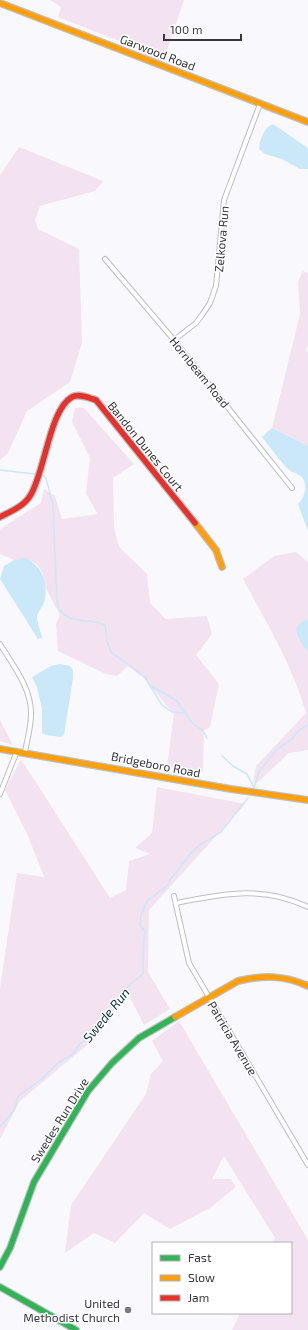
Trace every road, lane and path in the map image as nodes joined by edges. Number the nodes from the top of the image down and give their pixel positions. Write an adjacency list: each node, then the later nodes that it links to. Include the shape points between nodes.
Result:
1 (0, 3): 2 (street, Garwood Road)
2 (260, 104): 3 (street, Garwood Road); 5 (street, Zelkova Run, via 224,200 220,257 214,294 199,319)
3 (308, 122)
4 (105, 259): 5 (street, Hornbeam Road)
5 (174, 340): 6 (street, Hornbeam Road)
6 (292, 488)
7 (0, 517): 8 (street, Bandon Dunes Court, via 29,498 38,482 56,418 63,404 72,397 85,396 96,400 216,550)
8 (222, 567)
9 (0, 644): 12 (street, via 23,681 30,702 31,715)
10 (0, 749): 11 (street, Bridgeboro Road)
11 (17, 751): 12 (street, Bridgeboro Road); 13 (street)
12 (25, 752): 14 (street, Bridgeboro Road, via 240,791)
13 (0, 794)
14 (308, 800)
15 (174, 896): 16 (street, Patricia Avenue)
16 (176, 903): 17 (street, via 220,894 246,892 272,895); 19 (street, Patricia Avenue, via 189,963)
17 (308, 908)
18 (308, 986): 19 (street, Swedes Run Drive, via 287,978 256,976 238,980)
19 (208, 997): 20 (street, Patricia Avenue); 21 (street, Swedes Run Drive, via 139,1038 88,1090 34,1182 10,1248)
20 (308, 1165)
21 (0, 1267)
22 (0, 1287): 23 (street)
23 (76, 1330)

